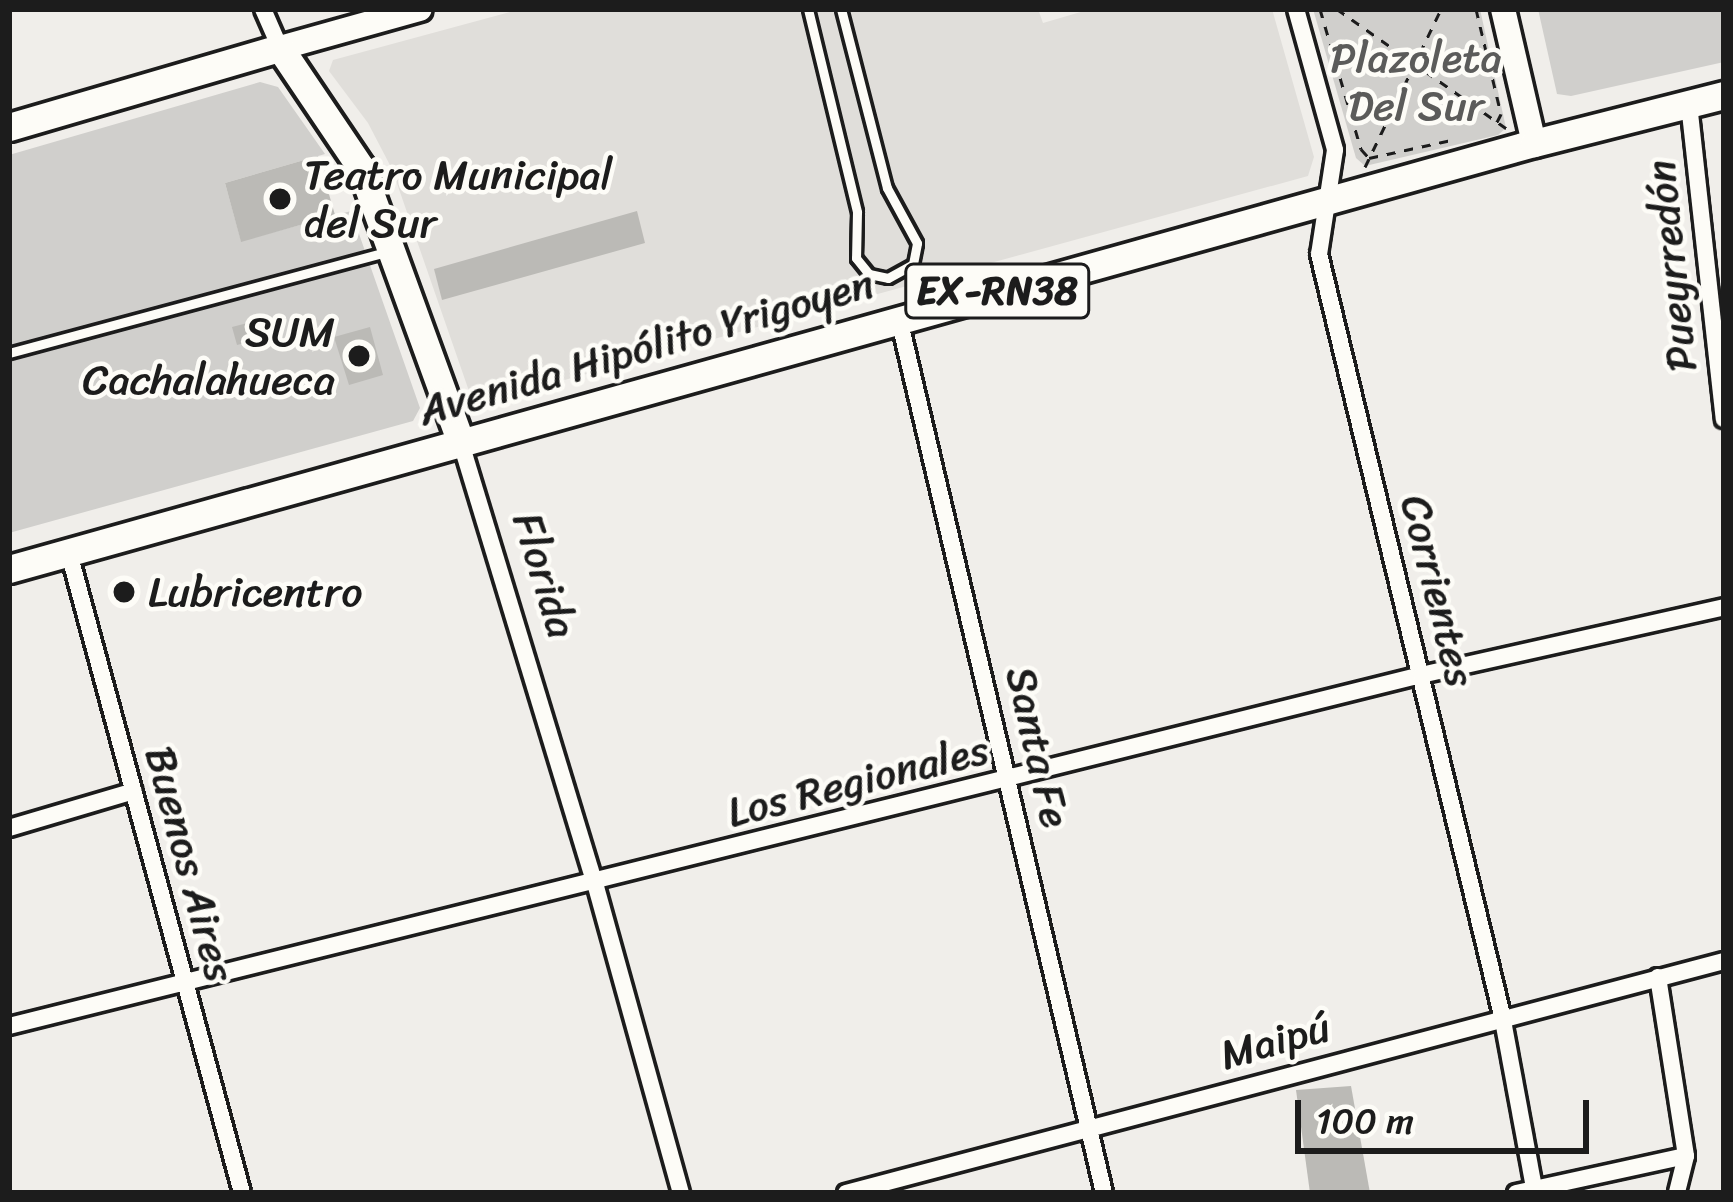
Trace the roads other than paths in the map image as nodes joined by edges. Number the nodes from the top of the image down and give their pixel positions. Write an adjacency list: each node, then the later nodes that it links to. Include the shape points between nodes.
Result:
1 (263, 9): 7 (street, Florida)
2 (420, 9): 7 (street)
3 (808, 9): 4 (lane, via 857,212 856,258 869,274 888,278 913,264 917,243 887,188)
4 (841, 9)
5 (1296, 9): 12 (street, Corrientes, via 1335,150)
6 (1503, 9): 11 (street)
7 (280, 48): 10 (main road); 13 (main road, Florida, via 345,137)
8 (1724, 95): 9 (main road, Avenida Hipólito Yrigoyen / EX-RN38)
9 (1689, 104): 11 (main road, Avenida Hipólito Yrigoyen / EX-RN38); 16 (street, Pueyrredón)
10 (9, 127)
11 (1534, 143): 12 (main road, Avenida Hipólito Yrigoyen / EX-RN38)
12 (1328, 200): 14 (main road, Avenida Hipólito Yrigoyen / EX-RN38); 21 (street, Corrientes, via 1318,254)
13 (394, 250): 15 (lane); 17 (main road, Florida)
14 (899, 319): 17 (main road, Avenida Hipólito Yrigoyen / EX-RN38); 22 (street, Santa Fe)
15 (9, 353)
16 (1724, 419)
17 (460, 440): 18 (main road, Avenida Hipólito Yrigoyen / EX-RN38); 25 (street, Florida)
18 (69, 553): 19 (main road, Avenida Hipólito Yrigoyen / EX-RN38); 23 (street, Buenos Aires)
19 (9, 569)
20 (1724, 608): 21 (street, Los Regionales)
21 (1421, 675): 22 (street, Los Regionales); 29 (street, Corrientes)
22 (1010, 780): 25 (street, Los Regionales); 31 (street, Santa Fe)
23 (134, 791): 24 (street); 28 (street, Buenos Aires)
24 (9, 828)
25 (595, 883): 28 (street, Los Regionales); 35 (street, Florida)
26 (1724, 961): 27 (street, Maipú)
27 (1658, 977): 29 (street, Maipú); 32 (street)
28 (182, 980): 30 (street, Los Regionales); 34 (street, Buenos Aires)
29 (1502, 1015): 31 (street, Maipú); 33 (street, Corrientes)
30 (9, 1026)
31 (1089, 1130): 36 (street, Maipú); 37 (street, Santa Fe)
32 (1686, 1156): 33 (street); 38 (street)
33 (1528, 1191)
34 (242, 1193)
35 (681, 1193)
36 (846, 1193)
37 (1104, 1193)
38 (1678, 1193)

